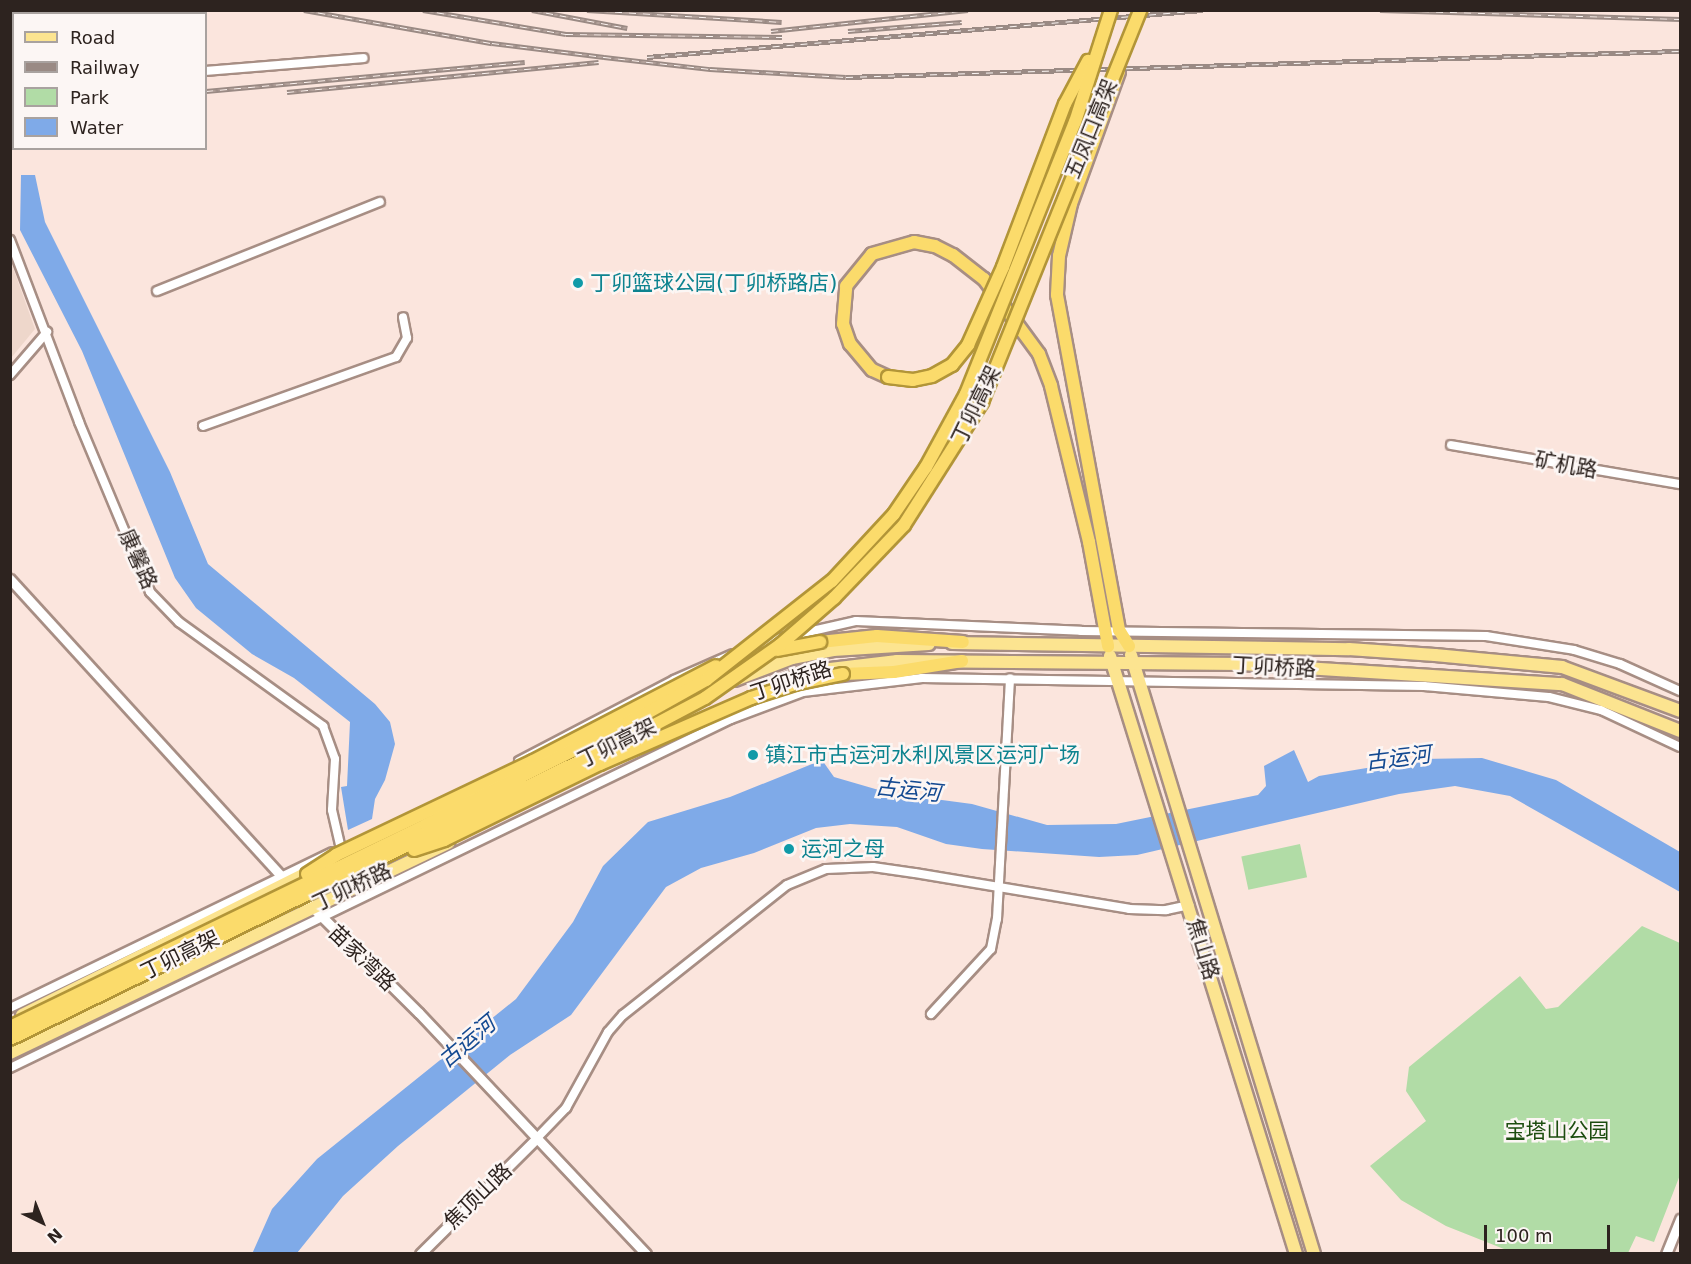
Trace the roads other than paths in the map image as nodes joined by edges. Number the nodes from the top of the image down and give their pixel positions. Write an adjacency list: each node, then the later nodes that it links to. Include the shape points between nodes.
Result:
1 (1111, 10): 3 (highway, 五凤口高架, bridge)
2 (1140, 10): 4 (highway, 五凤口高架, bridge)
3 (1102, 34): 8 (highway, 五凤口高架, bridge, via 1075,122); 19 (highway, bridge, via 1065,104 1003,267 968,345 952,365 932,376 913,380 888,377 872,370 850,344 843,324 846,286 872,254 914,242 935,246 984,279 1039,354 1051,386 1089,542)
4 (1128, 40): 10 (highway, 五凤口高架, bridge); 20 (highway, bridge, via 1111,103 1071,204 1059,256 1057,295)
5 (363, 58): 6 (street)
6 (207, 71)
7 (380, 202): 11 (street)
8 (1030, 239): 38 (highway, 丁卯高架, bridge, via 946,433 877,535 832,581 766,637 706,680 426,825)
9 (10, 240): 13 (street, 康馨路)
10 (1043, 248): 35 (highway, 丁卯高架, bridge, via 982,402 904,525 859,574 780,645 705,698)
11 (158, 291)
12 (403, 317): 15 (street, via 407,338 396,357)
13 (48, 333): 14 (street); 34 (street, 康馨路, via 79,422 150,592 179,622 323,726 335,759 332,810)
14 (10, 375)
15 (203, 426)
16 (1451, 445): 17 (street, 矿机路)
17 (1680, 484)
18 (10, 579): 36 (street, 苗家湾路)
19 (1105, 629): 20 (street); 22 (highway); 34 (street, via 856,621 754,645 674,680)
20 (1119, 630): 23 (highway); 30 (street, via 1486,636 1574,651 1620,664)
21 (963, 642): 22 (main road, 丁卯桥路); 36 (main road, 丁卯桥路, via 833,650 792,658); 38 (highway, bridge, via 877,636 820,642 717,665 513,771 336,855)
22 (1108, 646): 23 (main road, 丁卯桥路); 25 (main road, 焦山路)
23 (1129, 646): 26 (main road, 焦山路); 31 (main road, 丁卯桥路, via 1349,649 1562,667)
24 (962, 661): 25 (main road, 丁卯桥路); 35 (highway, bridge, via 894,672 843,674 751,698 600,764 444,840); 40 (main road, 丁卯桥路, via 897,661 805,672 733,701 496,822)
25 (1112, 662): 26 (main road, 丁卯桥路); 28 (main road, 焦山路)
26 (1133, 662): 29 (main road, 焦山路); 32 (main road, 丁卯桥路, via 1242,664 1562,684)
27 (1010, 678): 28 (street); 37 (street); 41 (street, via 922,678 803,692 731,719)
28 (1116, 679): 29 (street); 39 (main road, 焦山路)
29 (1137, 679): 33 (street, via 1424,686 1549,697 1601,710); 54 (main road, 焦山路)
30 (1680, 691)
31 (1680, 711)
32 (1680, 731)
33 (1680, 747)
34 (341, 848): 36 (street)
35 (370, 865): 46 (highway, 丁卯高架, bridge)
36 (285, 879): 40 (street, 苗家湾路); 42 (street); 44 (main road, 丁卯桥路)
37 (997, 886): 39 (street, via 1129,909 1166,910); 43 (street, via 991,949); 49 (street, via 873,867 826,870 787,885 623,1015 608,1032 566,1108)
38 (268, 899): 45 (highway, 丁卯高架, bridge)
39 (1189, 905): 53 (main road, 焦山路)
40 (312, 906): 41 (street, 苗家湾路); 47 (main road, 丁卯桥路)
41 (321, 917): 48 (street); 49 (street, 苗家湾路)
42 (10, 1008)
43 (931, 1014)
44 (10, 1021)
45 (10, 1027)
46 (10, 1039)
47 (10, 1053)
48 (10, 1068)
49 (537, 1138): 51 (street, 焦顶山路); 52 (street, 苗家湾路)
50 (1680, 1219): 55 (street)
51 (420, 1254)
52 (646, 1254)
53 (1296, 1254)
54 (1314, 1254)
55 (1666, 1254)

